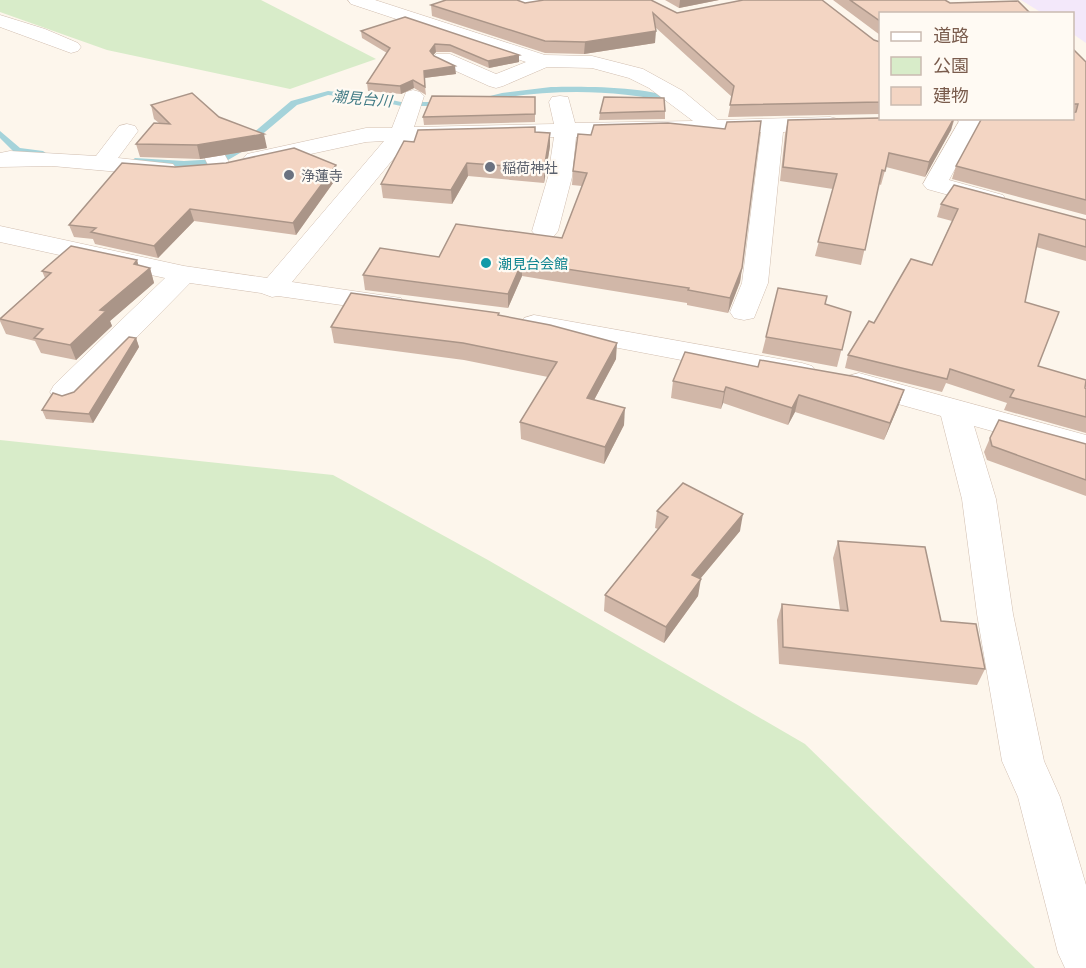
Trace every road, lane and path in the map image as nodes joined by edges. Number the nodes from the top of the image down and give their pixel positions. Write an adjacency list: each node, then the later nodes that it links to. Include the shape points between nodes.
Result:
1 (357, 0): 7 (street)
2 (519, 0): 3 (street, via 526,6)
3 (570, 0)
4 (0, 21): 5 (street)
5 (71, 47)
6 (443, 58): 7 (street, via 496,82)
7 (544, 61): 13 (street, via 572,58 610,63 646,78 689,104)
8 (411, 102): 16 (street)
9 (560, 102): 15 (street)
10 (961, 120): 19 (street, via 935,184)
11 (854, 124): 12 (street)
12 (773, 126): 13 (street); 25 (street, via 755,283)
13 (713, 127): 15 (street)
14 (127, 131): 18 (street)
15 (566, 131): 16 (street); 20 (street, via 560,177)
16 (400, 136): 18 (street, via 366,135 247,150 208,163); 23 (street)
17 (2, 156): 18 (street)
18 (104, 161)
19 (1021, 207)
20 (544, 231)
21 (0, 234): 22 (street)
22 (184, 274): 23 (street); 27 (street)
23 (272, 289): 24 (street)
24 (421, 308)
25 (744, 312)
26 (513, 320): 28 (street, via 854,382)
27 (66, 392)
28 (954, 408): 29 (street); 30 (street, via 979,499 995,614 1023,761 1039,798)
29 (1086, 446)
30 (1086, 959)

